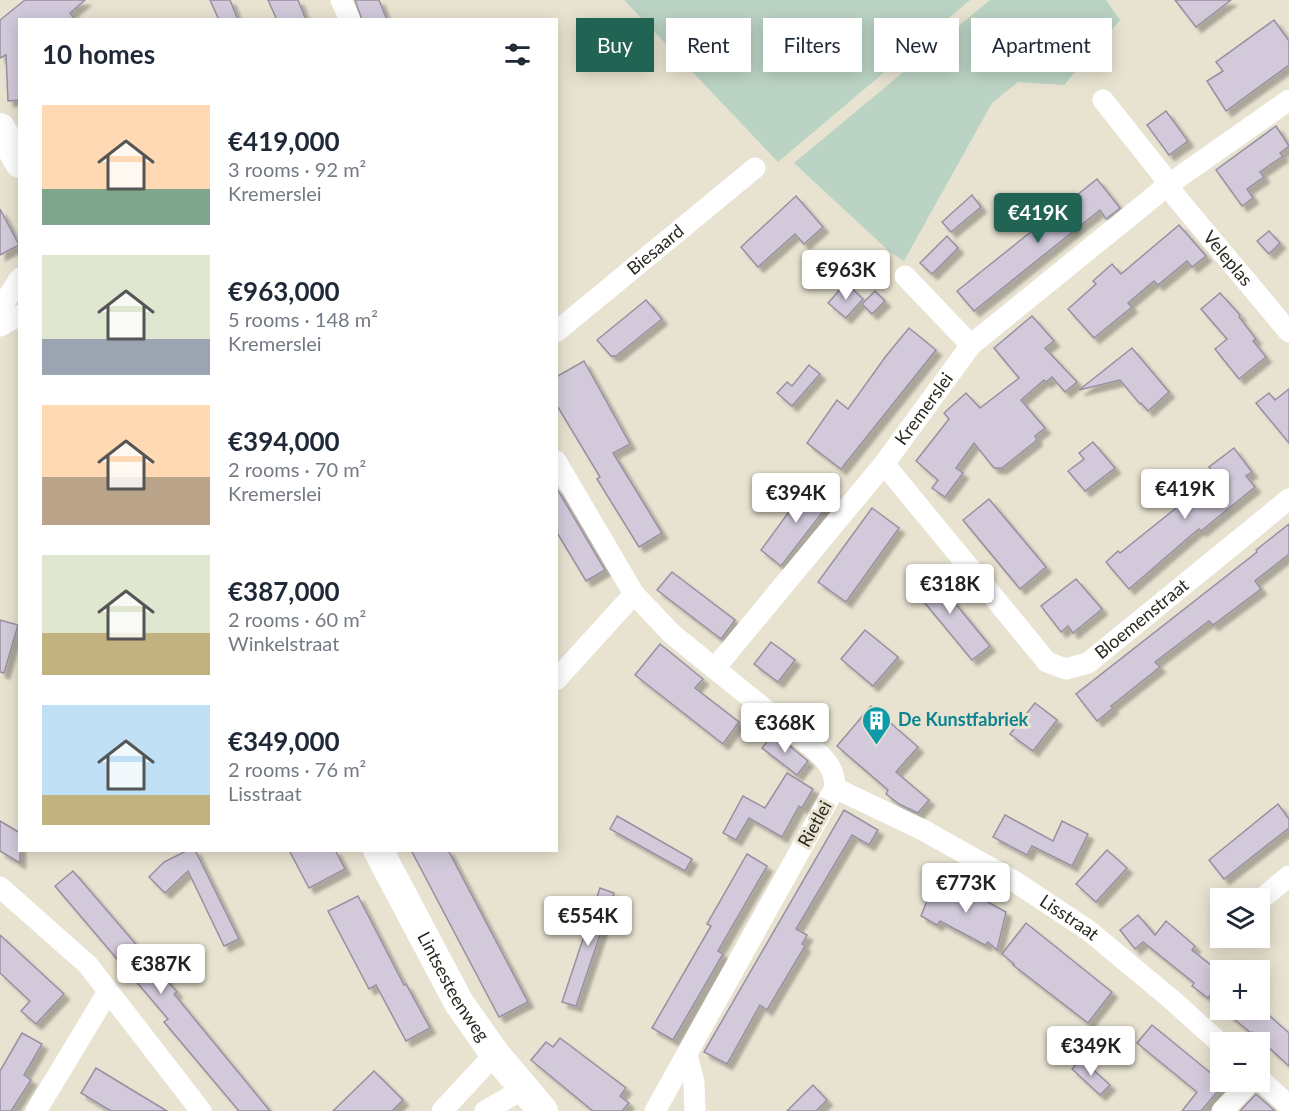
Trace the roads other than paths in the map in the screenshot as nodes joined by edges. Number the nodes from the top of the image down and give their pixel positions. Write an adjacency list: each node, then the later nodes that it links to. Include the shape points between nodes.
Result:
1 (341, 0): 2 (street)
2 (349, 18)
3 (1103, 100): 8 (street)
4 (1289, 100): 8 (street, Kremerslei)
5 (0, 128): 6 (street)
6 (18, 160)
7 (755, 168): 14 (street, Biesaard)
8 (1168, 185): 15 (street, Veleplas); 16 (street, Kremerslei)
9 (904, 276): 16 (street)
10 (18, 281): 11 (street)
11 (0, 309)
12 (18, 316): 13 (street)
13 (0, 326)
14 (558, 330)
15 (1289, 332)
16 (971, 345): 18 (street, Kremerslei)
17 (558, 464): 20 (street, Rietlei)
18 (884, 464): 19 (street, Bloemenstraat, via 1047,662 1066,669 1088,663); 21 (street, Kremerslei)
19 (1289, 499)
20 (634, 594): 21 (street, Rietlei, via 672,634); 22 (street)
21 (716, 668): 23 (street, Rietlei, via 828,763 835,776)
22 (558, 678)
23 (835, 788): 29 (street, Lisstraat, via 923,830 1088,930); 31 (street, Rietlei)
24 (379, 852): 30 (street, Lintsesteenweg, via 459,1004)
25 (1289, 876): 27 (street)
26 (0, 887): 28 (street, via 88,965)
27 (1270, 892)
28 (108, 992): 36 (street); 37 (street)
29 (1210, 1035)
30 (495, 1054): 33 (street, Lintsesteenweg); 38 (street)
31 (687, 1055): 41 (street, Rietlei); 42 (street, via 694,1082)
32 (1270, 1088): 35 (street)
33 (523, 1089): 39 (street); 40 (street, Lintsesteenweg)
34 (1240, 1092): 43 (street)
35 (1289, 1106)
36 (36, 1111)
37 (201, 1111)
38 (442, 1111)
39 (485, 1111)
40 (543, 1111)
41 (655, 1111)
42 (695, 1111)
43 (1222, 1111)

